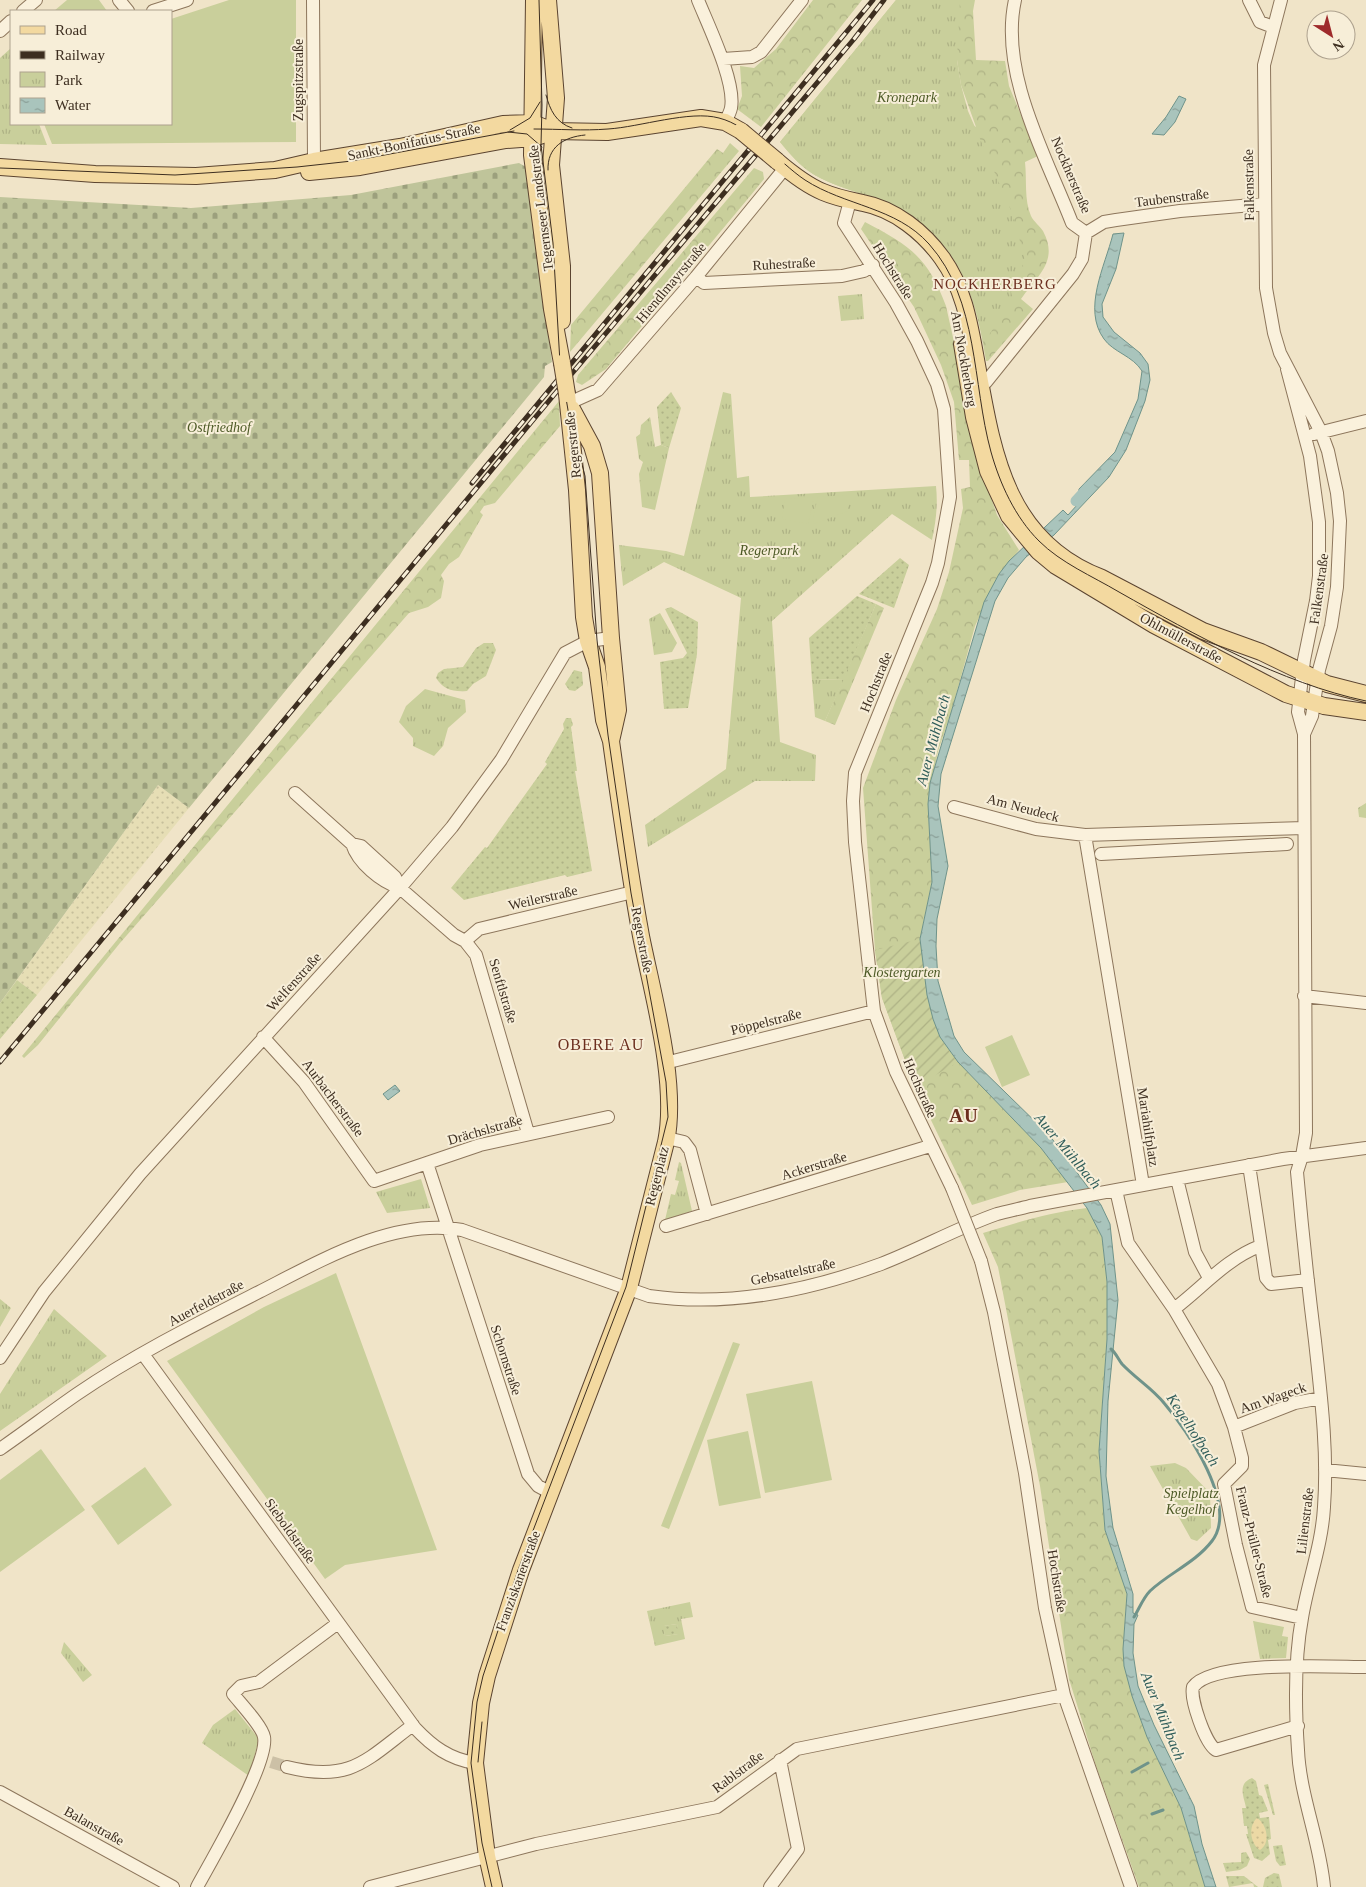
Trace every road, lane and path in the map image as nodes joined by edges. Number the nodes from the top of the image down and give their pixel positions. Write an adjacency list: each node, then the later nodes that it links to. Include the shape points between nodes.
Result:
1 (36, 0): 12 (street)
2 (119, 0): 13 (street)
3 (187, 0): 14 (street)
4 (313, 0): 23 (street, Zugspitzstraße)
5 (534, 0): 20 (main road, Tegernseer Landstraße)
6 (548, 0): 21 (main road, Tegernseer Landstraße, via 556,88)
7 (698, 0): 18 (street)
8 (802, 0): 18 (street, via 760,52 752,57)
9 (1015, 0): 31 (street, Nockherstraße, via 1012,13 1017,84 1072,223)
10 (1249, 0): 16 (street, via 1260,22)
11 (1281, 0): 16 (street, Falkenstraße)
12 (24, 10)
13 (127, 10)
14 (156, 10)
15 (10, 23): 17 (street)
16 (1273, 27): 30 (street, Falkenstraße, via 1264,65)
17 (0, 31)
18 (723, 59): 19 (street, via 732,107)
19 (725, 122): 21 (main road, Sankt-Bonifatius-Straße, via 701,118 607,132); 22 (main road, Sankt-Bonifatius-Straße)
20 (533, 131): 21 (main road, Sankt-Bonifatius-Straße); 23 (main road, Sankt-Bonifatius-Straße, via 503,124 400,147); 27 (main road, Sankt-Bonifatius-Straße, via 506,140 346,169); 34 (main road, Tegernseer Landstraße, via 534,168 552,309)
21 (553, 131): 34 (main road, Tegernseer Landstraße, via 551,165 562,266)
22 (741, 131): 24 (main road, Am Nockherberg, bridge)
23 (314, 161): 27 (main road, Sankt-Bonifatius-Straße)
24 (781, 164): 29 (main road, Am Nockherberg, via 812,187); 33 (street, Hiendlmayrstraße)
25 (0, 167): 26 (main road)
26 (22, 170): 27 (main road, Sankt-Bonifatius-Straße, via 175,177); 28 (main road)
27 (275, 170)
28 (0, 175)
29 (850, 202): 32 (street, Hochstraße, via 844,223); 36 (main road, Am Nockherberg, via 872,205 904,221 926,239 943,260 963,300); 42 (main road, Am Nockherberg, via 863,214 890,225 914,241 944,280 955,308 974,417 986,464 999,498)
30 (1265, 204): 31 (street, Taubenstraße, via 1116,220 1104,222); 35 (street, Falkenstraße, via 1266,288 1274,333)
31 (1086, 233): 36 (street, Nockherstraße, via 1080,264 986,382)
32 (873, 265): 33 (street, Ruhestraße, via 864,271 833,277 704,283); 63 (street, Hochstraße, via 917,341 937,384 944,409 950,497 936,570 854,777 855,842)
33 (696, 277): 37 (street, Hiendlmayrstraße, via 598,390)
34 (562, 359): 37 (main road, Tegernseer Landstraße, bridge)
35 (1287, 369): 39 (street, Falkenstraße); 40 (street, Falkenstraße)
36 (980, 383): 41 (main road, Am Nockherberg, via 994,453)
37 (568, 398): 43 (main road, Regerstraße, via 592,446 600,473); 44 (main road, Regerstraße)
38 (1366, 421): 39 (street)
39 (1322, 432): 40 (street); 45 (street, Falkenstraße, via 1337,493 1340,549 1331,626)
40 (1305, 437): 45 (street, Falkenstraße, via 1320,522)
41 (1019, 510): 45 (main road, Ohlmüllerstraße, via 1043,541 1089,572 1179,620 1261,652)
42 (1016, 527): 47 (main road, Ohlmüllerstraße, via 1045,557 1087,585 1154,625)
43 (611, 638): 44 (street, Welfenstraße); 49 (main road, Regerstraße, via 618,718)
44 (588, 641): 49 (main road, Regerstraße, via 597,667 604,720); 58 (street, Welfenstraße, via 565,653 476,797)
45 (1310, 676): 46 (main road, Ohlmüllerstraße); 47 (street)
46 (1366, 694)
47 (1306, 701): 48 (main road, Ohlmüllerstraße); 52 (street, via 1300,724 1304,734)
48 (1366, 712)
49 (611, 741): 59 (main road, Regerstraße)
50 (295, 793): 58 (street, Senftlstraße, via 352,844 355,853 388,884)
51 (954, 807): 54 (street, Am Neudeck, via 1036,828)
52 (1304, 828): 53 (street); 61 (street)
53 (1164, 833): 54 (street); 57 (street)
54 (1085, 835): 76 (street, Mariahilfplatz)
55 (1287, 844): 57 (street)
56 (1101, 854): 57 (street)
57 (1164, 857)
58 (400, 888): 60 (street, Senftlstraße); 64 (street, Welfenstraße)
59 (633, 892): 60 (street, Weilerstraße, via 479,929); 65 (main road, Regerstraße)
60 (465, 941): 67 (street, Senftlstraße, via 481,966)
61 (1304, 996): 62 (street); 71 (street, via 1306,1133)
62 (1366, 1003)
63 (874, 1011): 65 (street, Pöppelstraße); 69 (street, Hochstraße, via 896,1072)
64 (264, 1037): 75 (street, Aurbacherstraße, via 304,1082); 87 (street, Welfenstraße, via 103,1219 44,1292)
65 (665, 1063): 68 (main road, Regerstraße, via 670,1102)
66 (608, 1116): 67 (street, Drächslstraße)
67 (528, 1133): 72 (street, Drächslstraße)
68 (667, 1138): 78 (street, Regerplatz, via 684,1142 690,1150); 84 (main road, Regerplatz)
69 (930, 1146): 78 (street, Ackerstraße); 98 (street, Hochstraße, bridge, via 952,1188 983,1266 1025,1473 1045,1608)
70 (1366, 1148): 71 (street, Mariahilfplatz)
71 (1302, 1156): 73 (street, Mariahilfplatz); 83 (street, Lilienstraße, via 1297,1172)
72 (427, 1163): 75 (street, Drächslstraße); 80 (street, Schornstraße)
73 (1249, 1165): 74 (street, Mariahilfplatz); 81 (street)
74 (1177, 1179): 76 (street, Mariahilfplatz); 82 (street, via 1195,1252)
75 (374, 1180)
76 (1143, 1185): 77 (street, Gebsattelstraße)
77 (1112, 1191): 84 (street, Gebsattelstraße, via 996,1214 882,1263 842,1277 778,1292 744,1297 682,1299 650,1296); 85 (street, Franz-Prüller-Straße, via 1128,1243)
78 (706, 1214): 79 (street, Regerplatz)
79 (666, 1226)
80 (446, 1227): 84 (street, Gebsattelstraße); 86 (street, Auerfeldstraße, via 414,1229 369,1240 274,1284); 93 (street, Schornstraße, via 528,1474 538,1486)
81 (1260, 1246): 82 (street, via 1248,1250); 83 (street, via 1266,1278 1271,1284)
82 (1209, 1278): 85 (street)
83 (1308, 1280): 88 (street, Lilienstraße)
84 (629, 1288): 93 (main road, Franziskanerstraße)
85 (1174, 1309): 89 (street, Franz-Prüller-Straße, via 1218,1384)
86 (143, 1354): 90 (street, Auerfeldstraße, via 78,1393); 95 (street, Sieboldstraße)
87 (0, 1358)
88 (1321, 1398): 89 (street, Am Wageck, via 1295,1403); 91 (street, Lilienstraße)
89 (1234, 1427): 94 (street, Franz-Prüller-Straße, via 1242,1466 1224,1484 1252,1608)
90 (0, 1450)
91 (1325, 1470): 92 (street); 94 (street, Lilienstraße, via 1324,1508)
92 (1366, 1474)
93 (551, 1493): 102 (main road, Franziskanerstraße, via 494,1648 481,1703)
94 (1302, 1618): 96 (street, Lilienstraße)
95 (338, 1623): 99 (street, Sieboldstraße); 107 (street, via 259,1682 241,1686 233,1694 264,1736 266,1760)
96 (1296, 1666): 97 (street); 100 (street, Lilienstraße); 100 (street, via 1217,1673 1198,1680 1192,1692 1209,1744 1216,1750)
97 (1366, 1667)
98 (1064, 1695): 101 (street, Rablstraße, via 797,1749); 111 (street, Hochstraße)
99 (413, 1725): 102 (street, Sieboldstraße, via 437,1749); 103 (street, via 360,1766 325,1773)
100 (1298, 1726): 112 (street, Lilienstraße, via 1298,1751)
101 (780, 1760): 105 (street, Rablstraße, via 717,1807); 110 (street, via 798,1849)
102 (475, 1763): 105 (main road, Franziskanerstraße)
103 (287, 1767)
104 (1, 1795): 106 (street, Balanstraße)
105 (487, 1856): 108 (street, Rablstraße); 109 (main road, Franziskanerstraße)
106 (173, 1887)
107 (197, 1887)
108 (370, 1887)
109 (494, 1887)
110 (770, 1887)
111 (1131, 1887)
112 (1324, 1887)

